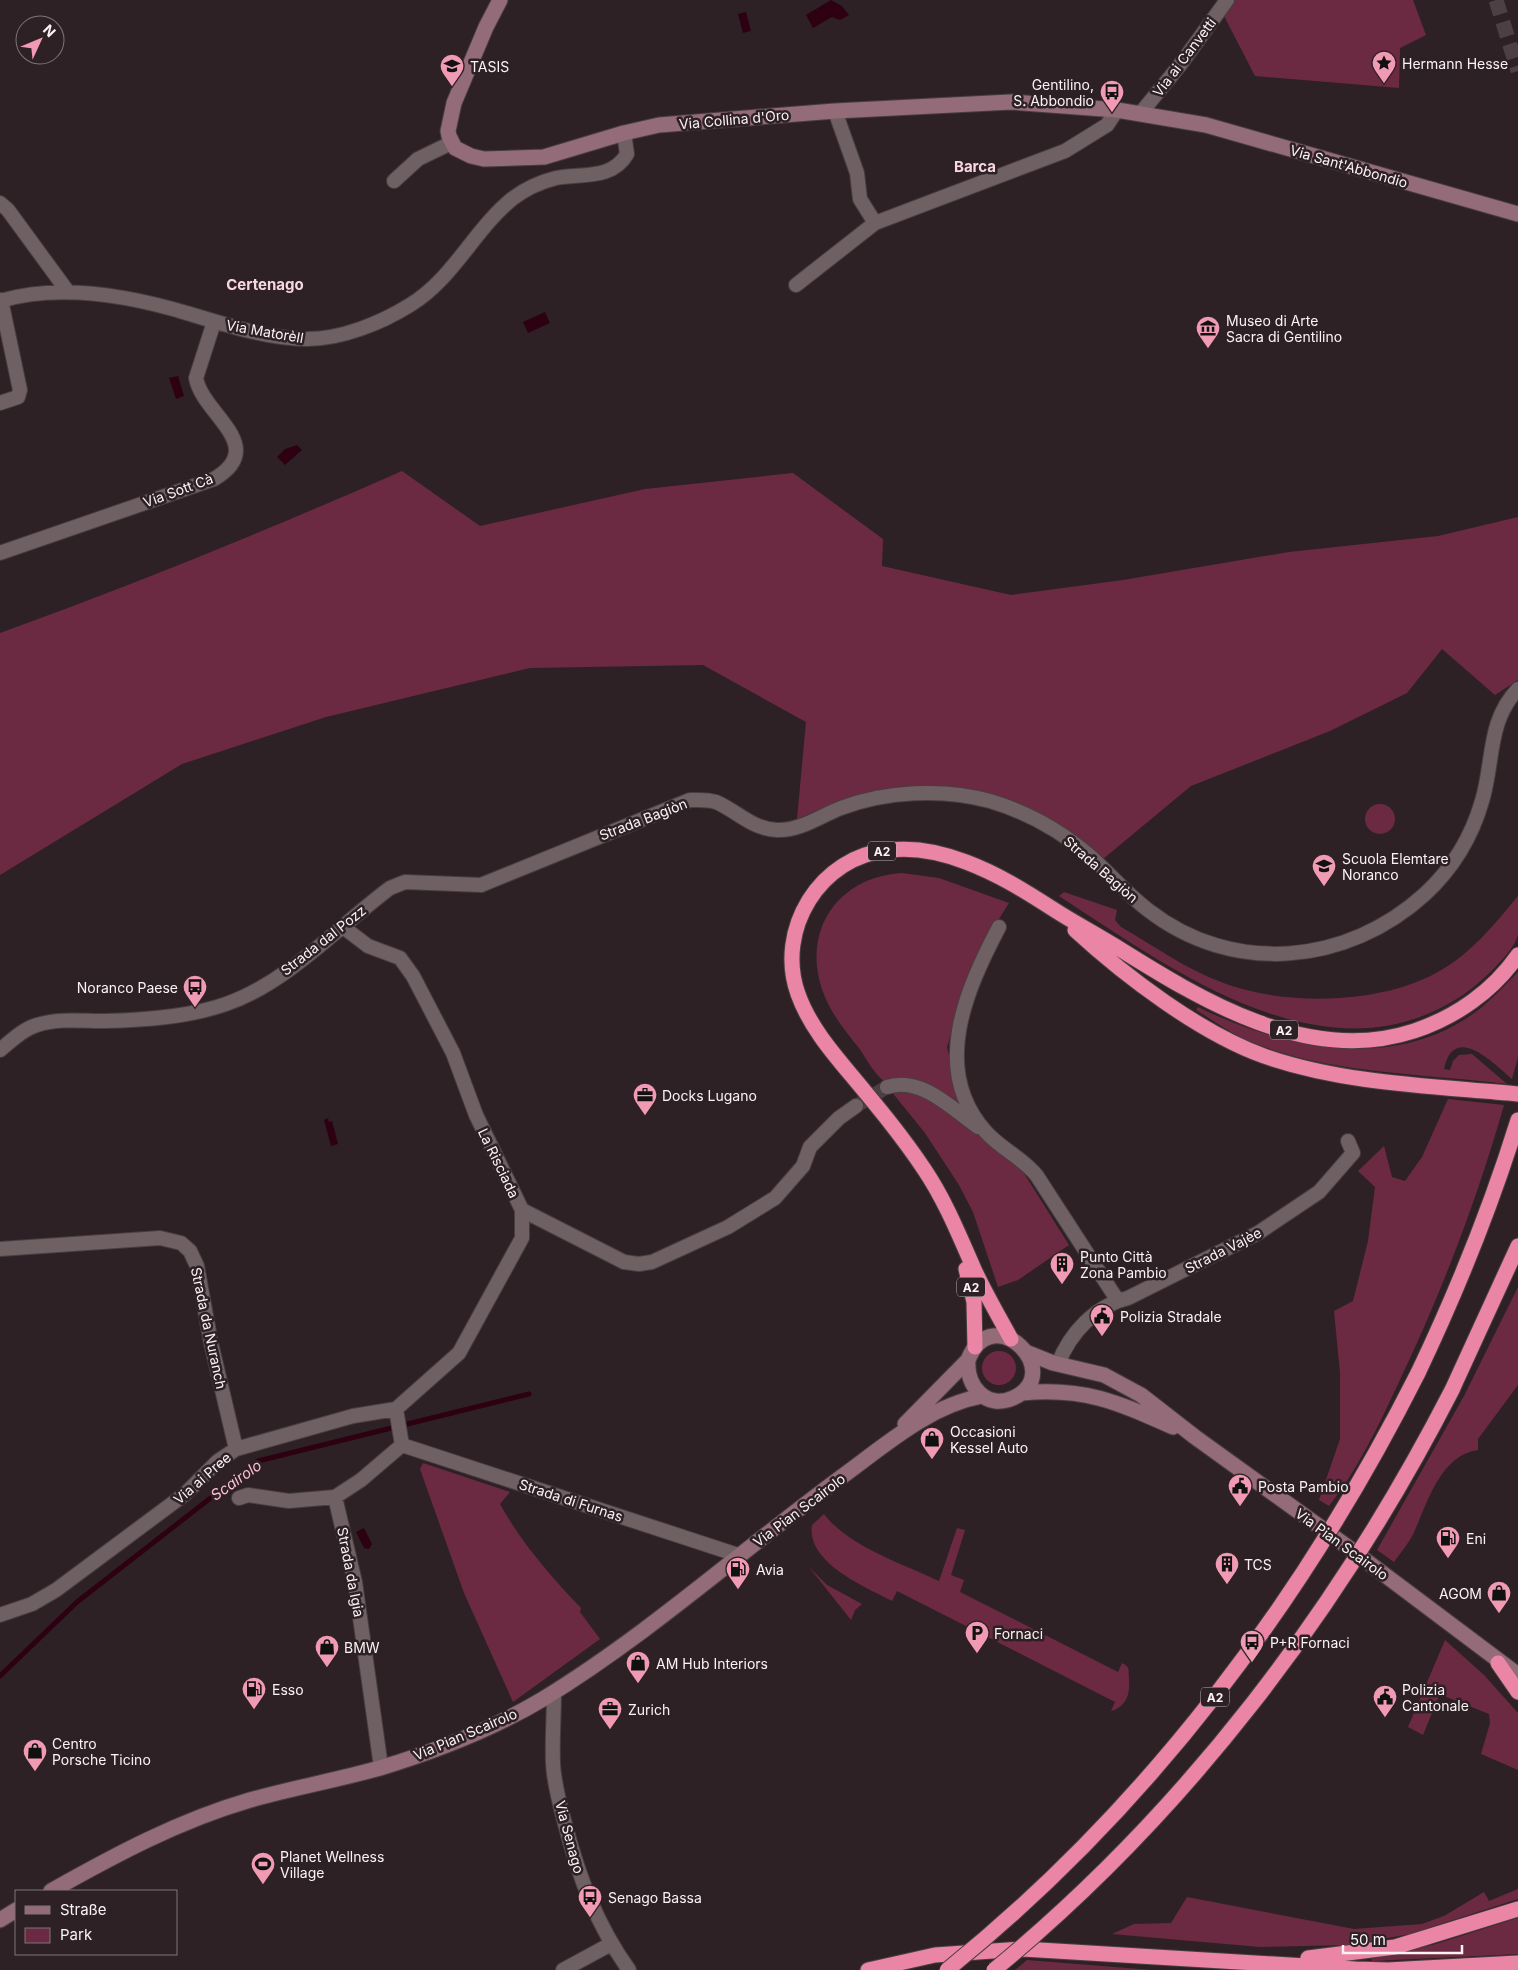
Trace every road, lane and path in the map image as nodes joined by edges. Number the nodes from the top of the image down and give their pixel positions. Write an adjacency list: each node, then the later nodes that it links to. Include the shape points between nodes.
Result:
1 (500, 0): 8 (main road, via 454,103 448,131)
2 (1227, 0): 5 (street, Via ai Canvetti, via 1180,66)
3 (1117, 110): 4 (main road, Via Collina d'Oro, via 1012,102); 5 (main road, Via Collina d'Oro); 12 (street, via 1107,125 1065,151)
4 (835, 111): 7 (main road, Via Collina d'Oro, via 659,125); 12 (street, via 857,172 860,199)
5 (1140, 114): 6 (main road, Via Collina d'Oro)
6 (1180, 119): 11 (main road, Via Sant'Abbondio)
7 (624, 133): 8 (main road, Via Collina d'Oro, via 544,158 510,160 484,160 461,152); 16 (street, Via Matorèll, via 626,154 617,167 603,173 556,178 527,189 498,212 435,286 390,316 335,336 308,339)
8 (452, 143): 9 (street, via 418,159)
9 (394, 181)
10 (0, 203): 14 (street)
11 (1518, 214)
12 (875, 223): 13 (street)
13 (796, 285)
14 (68, 292): 15 (street, Via Matorèll); 16 (street, Via Matorèll, via 140,302)
15 (1, 300): 17 (street, via 20,390 18,397)
16 (214, 322): 18 (street, Via Sott Cà, via 196,378 203,398 234,439 234,457 227,471 214,479)
17 (0, 404)
18 (0, 553)
19 (1518, 689): 20 (street, Strada Bagiòn, via 1496,723 1487,782 1475,821 1447,871 1418,900 1383,926 1359,938 1322,949 1274,954 1211,944 1146,908 1084,851 1043,822 988,801 938,793 874,799 802,825 777,830 755,825 714,802 690,800 481,885)
20 (406, 882): 22 (street, Strada dal Pozz, via 390,888)
21 (1052, 908): 24 (highway, A2, via 1223,1008 1270,1026 1325,1038 1388,1037 1429,1026 1466,1006 1498,979); 27 (highway, A2, via 1099,952 1184,1015 1244,1048 1283,1062 1330,1073); 33 (highway, A2, via 1018,885 965,862 926,852 887,850 837,869 808,899 799,916 794,934 793,972 804,1009 824,1042 922,1166)
22 (343, 927): 25 (street, Strada dal Pozz, via 298,964 226,1004 182,1014 56,1021 27,1029); 32 (street, La Risciada, via 368,946 400,958 409,969 453,1053 476,1115)
23 (999, 927): 30 (street, via 980,962 955,1047 960,1087 974,1118)
24 (1518, 955)
25 (0, 1050)
26 (886, 1088): 30 (street, via 909,1084 924,1090)
27 (1518, 1094)
28 (856, 1106): 32 (street, via 810,1147 803,1166 775,1198 728,1226 652,1262 624,1262)
29 (1518, 1121): 68 (highway, A2, bridge, via 1467,1263 1418,1373 1335,1525 1270,1623 1156,1768 1088,1841)
30 (986, 1133): 36 (street, via 1028,1164)
31 (1348, 1141): 36 (street, Strada Vajèe, via 1353,1153 1319,1192 1258,1233)
32 (522, 1210): 43 (street, La Risciada, via 522,1238 459,1353)
33 (956, 1229): 37 (highway, A2); 39 (highway, A2, via 974,1302)
34 (1518, 1246): 69 (highway, A2, bridge, via 1452,1390 1422,1446 1364,1547 1310,1626 1262,1692 1124,1850)
35 (0, 1249): 46 (street, Strada da Nuranch, via 160,1238 181,1243 190,1251 197,1266)
36 (1118, 1301): 40 (street, Strada Vajèe, via 1078,1329)
37 (1010, 1338): 38 (main road); 39 (main road, via 992,1338)
38 (1028, 1353): 40 (main road, Via Pian Scairolo); 41 (main road, via 1032,1374)
39 (972, 1354): 42 (main road, via 967,1371 974,1390); 47 (main road, Via Pian Scairolo)
40 (1058, 1364): 44 (main road, Via Pian Scairolo, via 1122,1383)
41 (1022, 1393): 42 (main road, via 1007,1401); 44 (main road, Via Pian Scairolo, via 1058,1390 1103,1398)
42 (982, 1396): 47 (main road, Via Pian Scairolo, via 941,1409)
43 (396, 1409): 45 (street); 46 (street, Via ai Pree, via 352,1416)
44 (1195, 1437): 52 (main road, Via Pian Scairolo, via 1345,1545)
45 (402, 1445): 48 (street, via 361,1480); 50 (street, Strada di Furnas)
46 (236, 1449): 51 (street, Via ai Pree, via 218,1461 185,1494 56,1590 32,1604)
47 (879, 1450): 50 (main road, Via Pian Scairolo)
48 (335, 1497): 49 (street, via 289,1500 248,1495); 57 (street, Strada da Igia, via 355,1582)
49 (239, 1498)
50 (741, 1556): 55 (main road, Via Pian Scairolo, via 598,1664)
51 (0, 1615)
52 (1493, 1658): 53 (main road, Via Pian Scairolo); 54 (main road, Via Pian Scairolo); 56 (highway)
53 (1518, 1675)
54 (1518, 1682)
55 (554, 1692): 57 (main road, Via Pian Scairolo, via 482,1730); 62 (street, Via Senago, via 553,1766 560,1803 588,1898)
56 (1518, 1692)
57 (381, 1767): 58 (main road, Via Pian Scairolo, via 250,1800 192,1819 128,1848)
58 (52, 1890)
59 (1518, 1909): 63 (highway, via 1394,1946 1322,1957)
60 (15, 1911): 61 (main road)
61 (0, 1920)
62 (611, 1944): 65 (street); 66 (street, Via Senago)
63 (1250, 1961): 64 (highway, via 1388,1970); 67 (highway, via 1023,1949 935,1955)
64 (1518, 1963)
65 (562, 1970)
66 (629, 1970)
67 (868, 1970)
68 (947, 1970)
69 (994, 1970)

